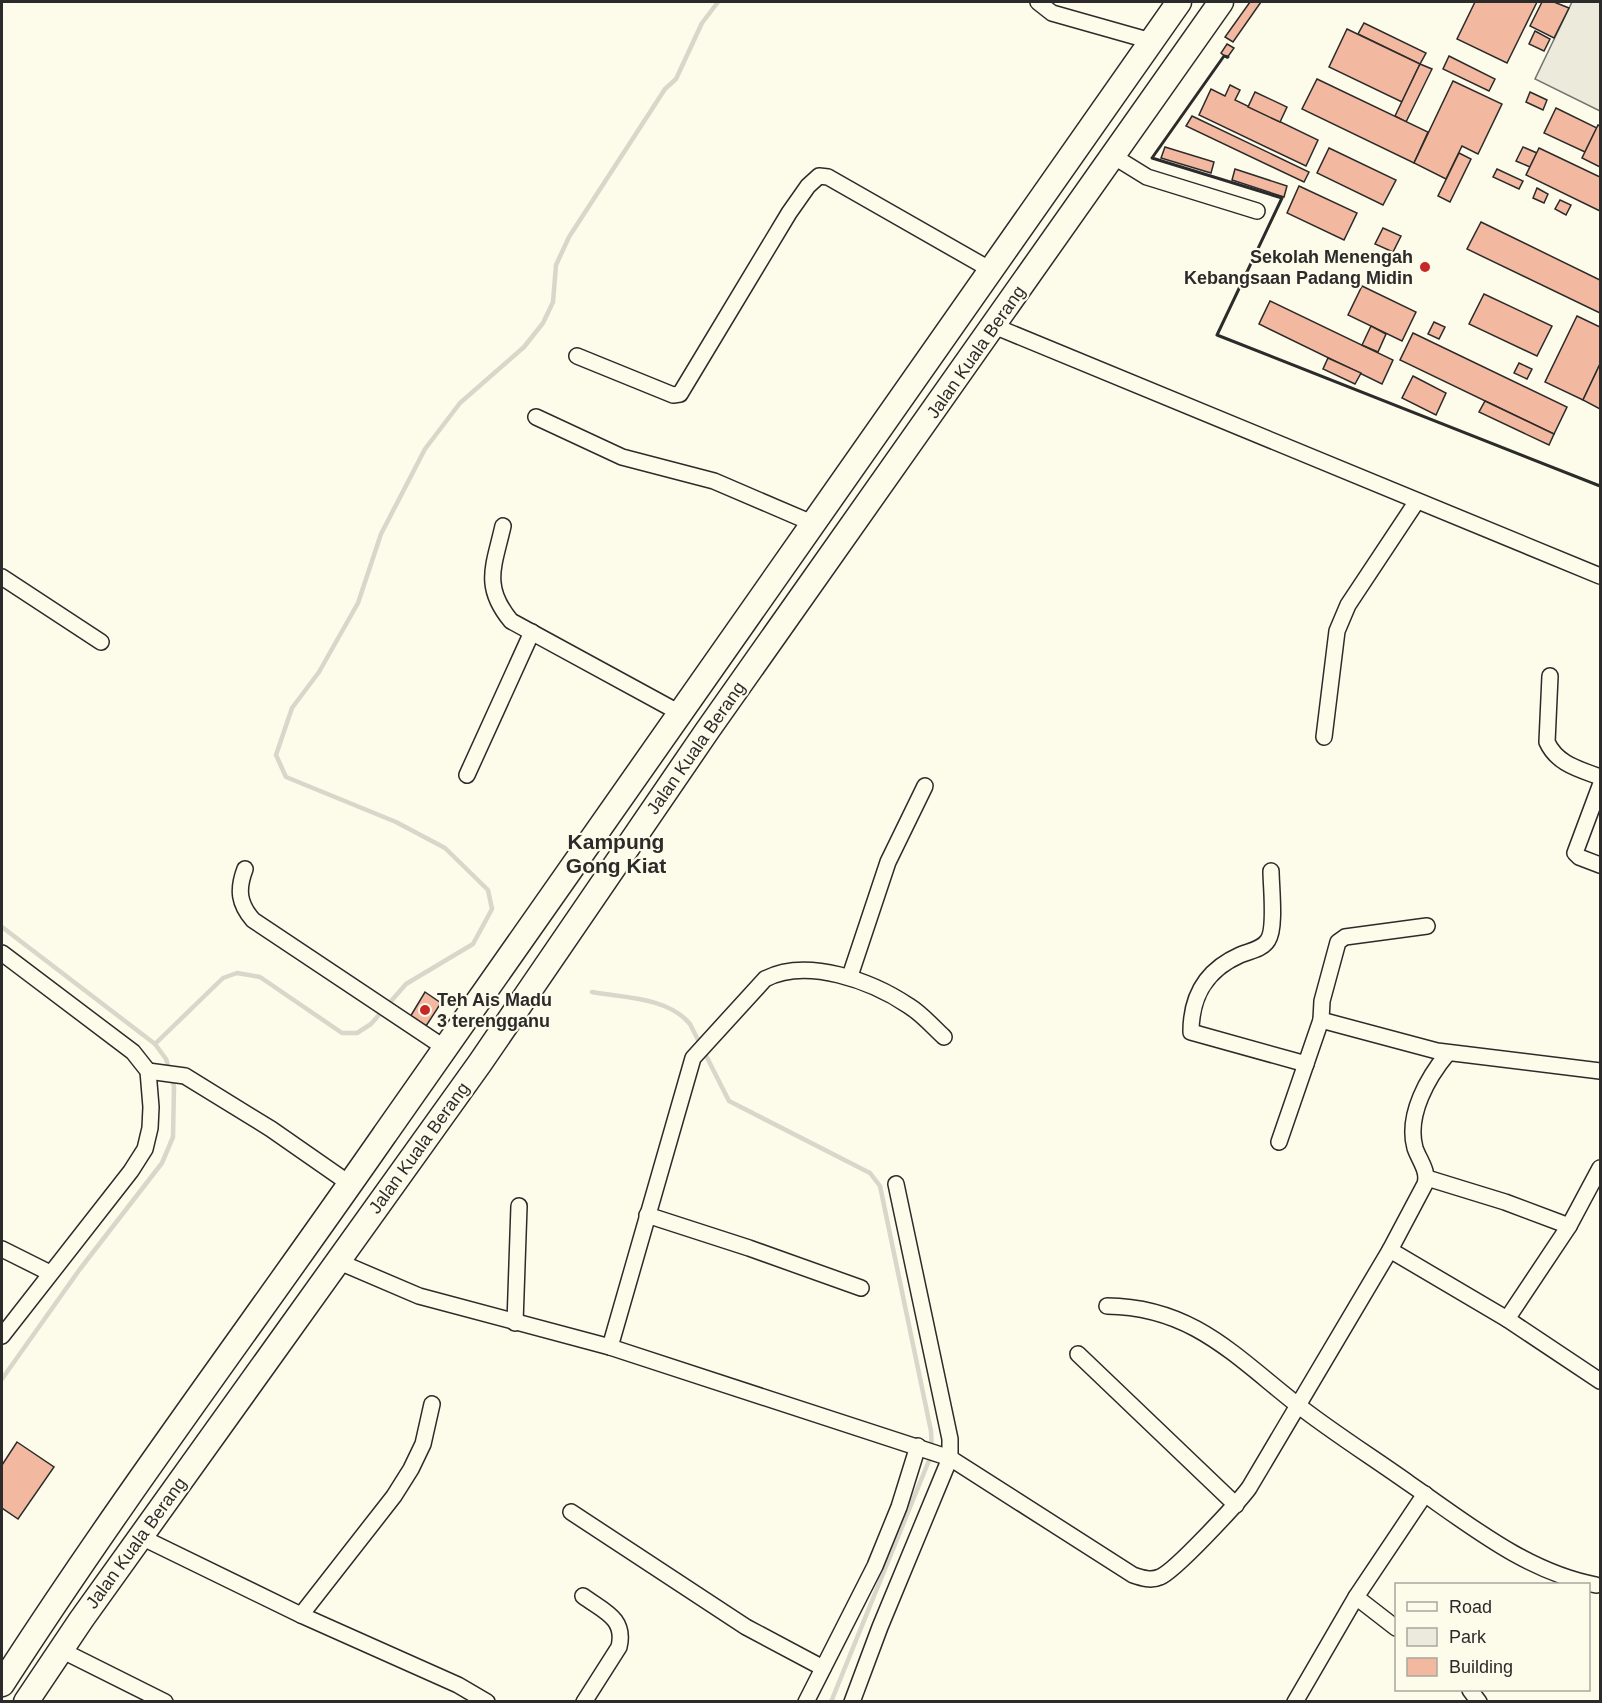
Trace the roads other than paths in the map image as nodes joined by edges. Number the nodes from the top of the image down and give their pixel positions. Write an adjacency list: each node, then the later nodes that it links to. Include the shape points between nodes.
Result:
1 (1038, 2): 4 (street, via 1052,13)
2 (1179, 2): 4 (highway, Jalan Kuala Berang)
3 (1221, 2): 5 (highway, Jalan Kuala Berang)
4 (1151, 41): 7 (highway, Jalan Kuala Berang)
5 (1113, 156): 6 (street, via 1147,177); 8 (highway, Jalan Kuala Berang)
6 (1257, 211)
7 (991, 270): 9 (street, via 828,177 819,176 789,213 680,394 630,379); 13 (highway, Jalan Kuala Berang)
8 (994, 326): 11 (street); 12 (highway, Jalan Kuala Berang)
9 (577, 356)
10 (536, 417): 13 (street, via 622,457 714,481)
11 (1417, 501): 15 (street); 21 (street, via 1348,605 1337,631)
12 (858, 519): 13 (highway, via 831,531); 49 (highway, Jalan Kuala Berang)
13 (812, 523): 20 (highway, Jalan Kuala Berang)
14 (503, 526): 17 (street, via 491,576 493,595 511,621)
15 (1600, 576)
16 (2, 577): 18 (street)
17 (532, 632): 20 (street); 22 (street)
18 (101, 642)
19 (1550, 676): 23 (street, via 1547,742 1551,752 1559,760)
20 (678, 712): 34 (highway, Jalan Kuala Berang)
21 (1324, 737)
22 (467, 775)
23 (1600, 777)
24 (925, 786): 31 (street, via 888,862)
25 (1600, 786): 26 (street, via 1575,853)
26 (1600, 865)
27 (244, 869): 34 (street, via 240,897 244,910 254,920)
28 (1271, 871): 36 (street, via 1269,940 1220,965 1204,981 1194,1002 1191,1032)
29 (1427, 926): 32 (street, via 1345,937 1338,942 1322,1002)
30 (2, 953): 37 (street, via 133,1052)
31 (850, 976): 33 (street, via 910,1006); 45 (street, via 779,972 765,979 693,1058)
32 (1322, 1020): 35 (street); 36 (street)
33 (944, 1037)
34 (445, 1048): 42 (highway, Jalan Kuala Berang)
35 (1448, 1053): 38 (street); 41 (street, via 1430,1075 1414,1131 1415,1147)
36 (1306, 1064): 39 (street)
37 (152, 1071): 42 (street, via 185,1077 271,1129); 50 (street, via 145,1149)
38 (1600, 1071)
39 (1279, 1142)
40 (1600, 1168): 46 (street)
41 (1427, 1178): 46 (street); 48 (street)
42 (350, 1184): 74 (highway, Jalan Kuala Berang, via 184,1416)
43 (896, 1184): 62 (street, via 950,1439)
44 (519, 1206): 54 (street)
45 (647, 1215): 51 (street); 56 (street)
46 (1569, 1226): 53 (street)
47 (2, 1249): 50 (street)
48 (1390, 1250): 53 (street); 60 (street)
49 (338, 1261): 54 (street, via 418,1296); 66 (highway, Jalan Kuala Berang)
50 (50, 1273): 55 (street)
51 (861, 1288)
52 (1107, 1306): 60 (street, via 1147,1310 1185,1321)
53 (1507, 1319): 58 (street)
54 (515, 1323): 56 (street)
55 (2, 1336)
56 (610, 1347): 61 (street)
57 (1078, 1354): 64 (street)
58 (1600, 1381)
59 (432, 1404): 70 (street, via 423,1444 405,1478)
60 (1297, 1404): 63 (street); 64 (street)
61 (921, 1447): 62 (street); 73 (street, via 875,1566)
62 (947, 1456): 64 (street, via 1143,1578 1163,1576); 80 (street)
63 (1425, 1494): 67 (street, via 1531,1563 1555,1574); 69 (street)
64 (1236, 1504)
65 (571, 1512): 73 (street, via 746,1628)
66 (141, 1536): 70 (street); 72 (highway, Jalan Kuala Berang)
67 (1599, 1585)
68 (583, 1596): 78 (street, via 621,1628 619,1647)
69 (1356, 1596): 71 (street); 81 (street)
70 (301, 1615): 77 (street)
71 (1395, 1627)
72 (61, 1650): 75 (highway, Jalan Kuala Berang); 76 (street)
73 (823, 1668): 79 (street)
74 (2, 1684)
75 (26, 1701)
76 (165, 1701)
77 (488, 1701)
78 (584, 1701)
79 (807, 1701)
80 (852, 1701)
81 (1295, 1701)

